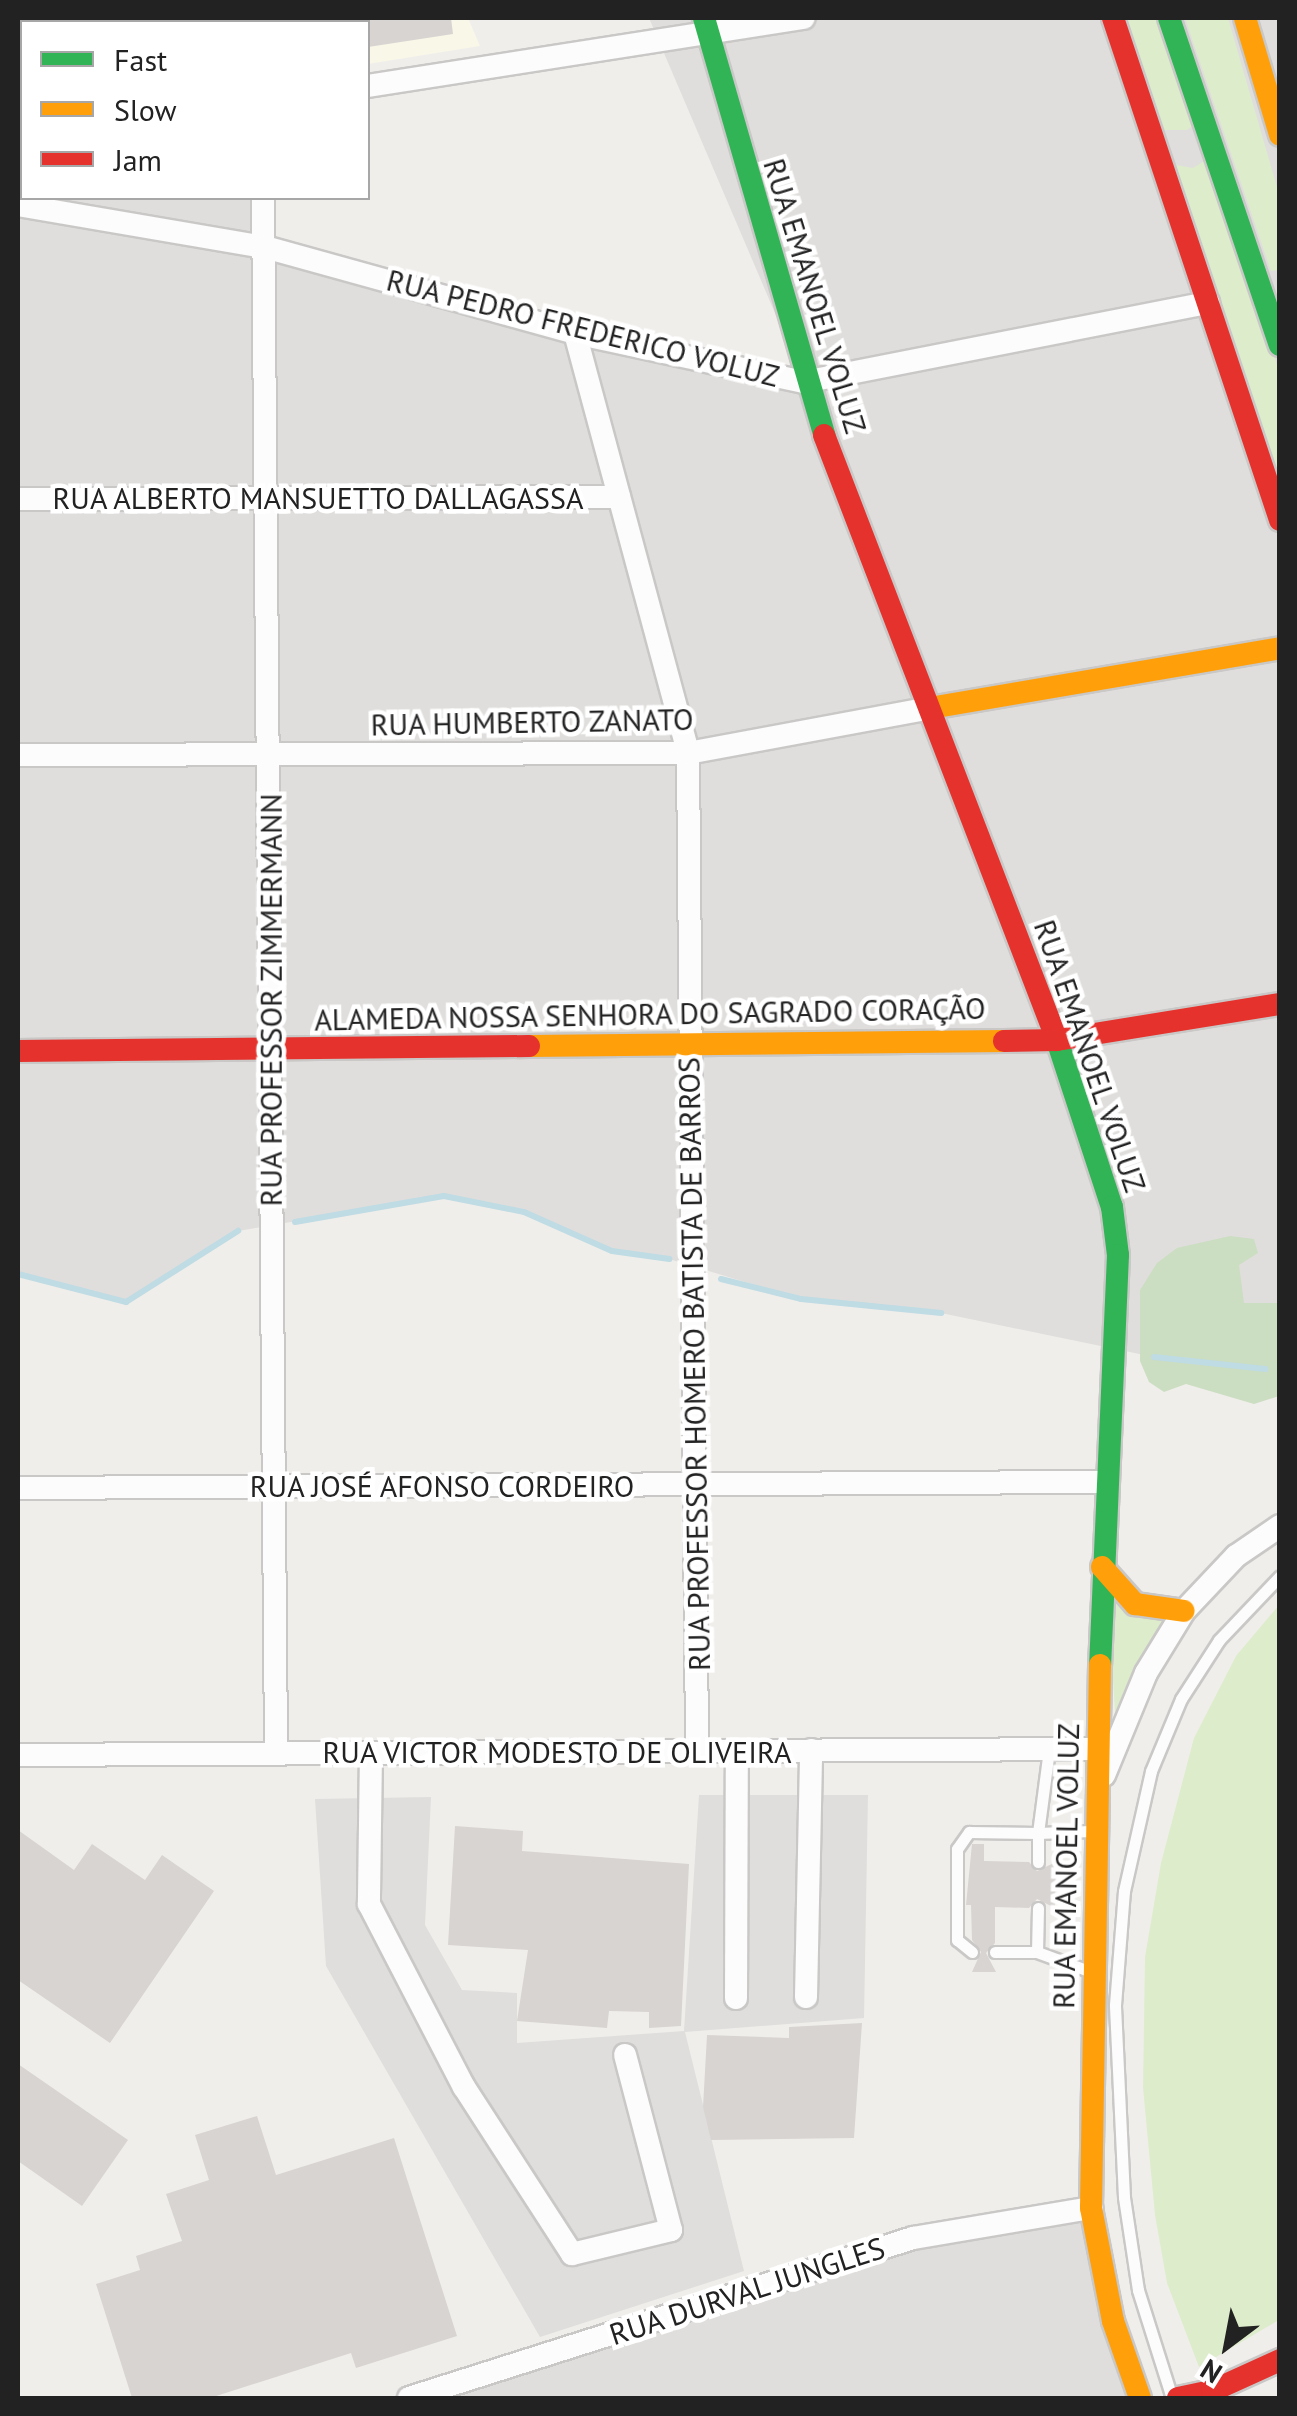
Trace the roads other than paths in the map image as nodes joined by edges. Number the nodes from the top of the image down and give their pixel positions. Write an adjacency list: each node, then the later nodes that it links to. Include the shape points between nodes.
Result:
1 (804, 18): 5 (street)
2 (1113, 18): 7 (main road)
3 (1169, 18): 8 (main road)
4 (1245, 18): 9 (main road)
5 (706, 24): 6 (street); 17 (main road, RUA EMANOEL VOLUZ)
6 (370, 86)
7 (1152, 132): 8 (main road, via 1186,145); 14 (main road)
8 (1208, 132): 13 (main road)
9 (1280, 136)
10 (262, 200): 12 (street, RUA PROFESSOR ZIMMERMANN)
11 (18, 204): 12 (street, RUA PEDRO FREDERICO VOLUZ)
12 (266, 247): 15 (street, RUA PEDRO FREDERICO VOLUZ); 19 (street, RUA PROFESSOR ZIMMERMANN)
13 (1271, 292): 16 (main road)
14 (1208, 303): 17 (street, RUA PEDRO FREDERICO VOLUZ); 21 (main road)
15 (574, 333): 17 (street, RUA PEDRO FREDERICO VOLUZ); 18 (street, RUA PROFESSOR HOMERO BATISTA DE BARROS)
16 (1280, 345)
17 (804, 382): 23 (main road, RUA EMANOEL VOLUZ)
18 (619, 497): 19 (street, RUA ALBERTO MANSUETTO DALLAGASSA); 24 (street, RUA PROFESSOR HOMERO BATISTA DE BARROS)
19 (267, 498): 20 (street, RUA ALBERTO MANSUETTO DALLAGASSA); 25 (street, RUA PROFESSOR ZIMMERMANN)
20 (18, 499)
21 (1280, 520)
22 (1280, 648): 23 (main road, RUA HUMBERTO ZANATO)
23 (930, 708): 24 (street, RUA HUMBERTO ZANATO); 28 (main road, RUA EMANOEL VOLUZ)
24 (688, 753): 25 (street, RUA HUMBERTO ZANATO); 29 (street, RUA PROFESSOR HOMERO BATISTA DE BARROS)
25 (269, 755): 26 (street, RUA HUMBERTO ZANATO); 30 (street, RUA PROFESSOR ZIMMERMANN)
26 (18, 756)
27 (1280, 1004): 28 (main road, ALAMEDA NOSSA SENHORA DO SAGRADO CORAÇÃO)
28 (1057, 1040): 29 (main road, ALAMEDA NOSSA SENHORA DO SAGRADO CORAÇÃO); 32 (main road, RUA EMANOEL VOLUZ, via 1112,1207 1116,1239)
29 (691, 1044): 30 (main road, ALAMEDA NOSSA SENHORA DO SAGRADO CORAÇÃO); 33 (street, RUA PROFESSOR HOMERO BATISTA DE BARROS)
30 (272, 1048): 31 (main road, ALAMEDA NOSSA SENHORA DO SAGRADO CORAÇÃO); 34 (street, RUA PROFESSOR ZIMMERMANN)
31 (18, 1051)
32 (1106, 1482): 33 (street, RUA JOSÉ AFONSO CORDEIRO); 37 (main road, RUA EMANOEL VOLUZ)
33 (695, 1484): 34 (street, RUA JOSÉ AFONSO CORDEIRO); 43 (street, RUA PROFESSOR HOMERO BATISTA DE BARROS)
34 (274, 1486): 35 (street, RUA JOSÉ AFONSO CORDEIRO); 46 (street, RUA PROFESSOR ZIMMERMANN)
35 (18, 1488)
36 (1280, 1526): 39 (street, via 1236,1556)
37 (1102, 1566): 39 (main road, via 1135,1604); 40 (main road, RUA EMANOEL VOLUZ)
38 (1280, 1576): 64 (lane, via 1219,1640 1181,1699 1151,1771 1124,1891 1114,2005 1124,2197 1138,2290)
39 (1184, 1611): 48 (street, via 1146,1673)
40 (1096, 1748): 41 (street, RUA VICTOR MODESTO DE OLIVEIRA); 48 (main road, RUA EMANOEL VOLUZ)
41 (1048, 1749): 42 (street, RUA VICTOR MODESTO DE OLIVEIRA); 50 (lane)
42 (812, 1750): 44 (street, RUA VICTOR MODESTO DE OLIVEIRA); 57 (street)
43 (698, 1751): 44 (street, RUA VICTOR MODESTO DE OLIVEIRA); 45 (street, RUA VICTOR MODESTO DE OLIVEIRA)
44 (737, 1751): 58 (street)
45 (371, 1753): 46 (street, RUA VICTOR MODESTO DE OLIVEIRA); 59 (street, via 369,1904 464,2087 572,2254 672,2230)
46 (276, 1754): 47 (street, RUA VICTOR MODESTO DE OLIVEIRA)
47 (18, 1755)
48 (1094, 1802): 49 (main road, RUA EMANOEL VOLUZ)
49 (1096, 1831): 50 (lane); 56 (main road, RUA EMANOEL VOLUZ)
50 (1038, 1833): 51 (lane); 53 (lane, via 969,1832 962,1839 956,1940)
51 (1038, 1862)
52 (1038, 1908): 55 (lane)
53 (972, 1952)
54 (995, 1952): 55 (lane)
55 (1037, 1952): 56 (lane)
56 (1094, 1974): 60 (main road, RUA EMANOEL VOLUZ)
57 (806, 1997)
58 (736, 1998)
59 (625, 2055)
60 (1091, 2208): 62 (street, RUA DURVAL JUNGLES, via 913,2238); 63 (main road, RUA EMANOEL VOLUZ, via 1113,2321)
61 (1280, 2360): 64 (main road, via 1212,2391)
62 (409, 2398)
63 (1140, 2398)
64 (1175, 2398)

